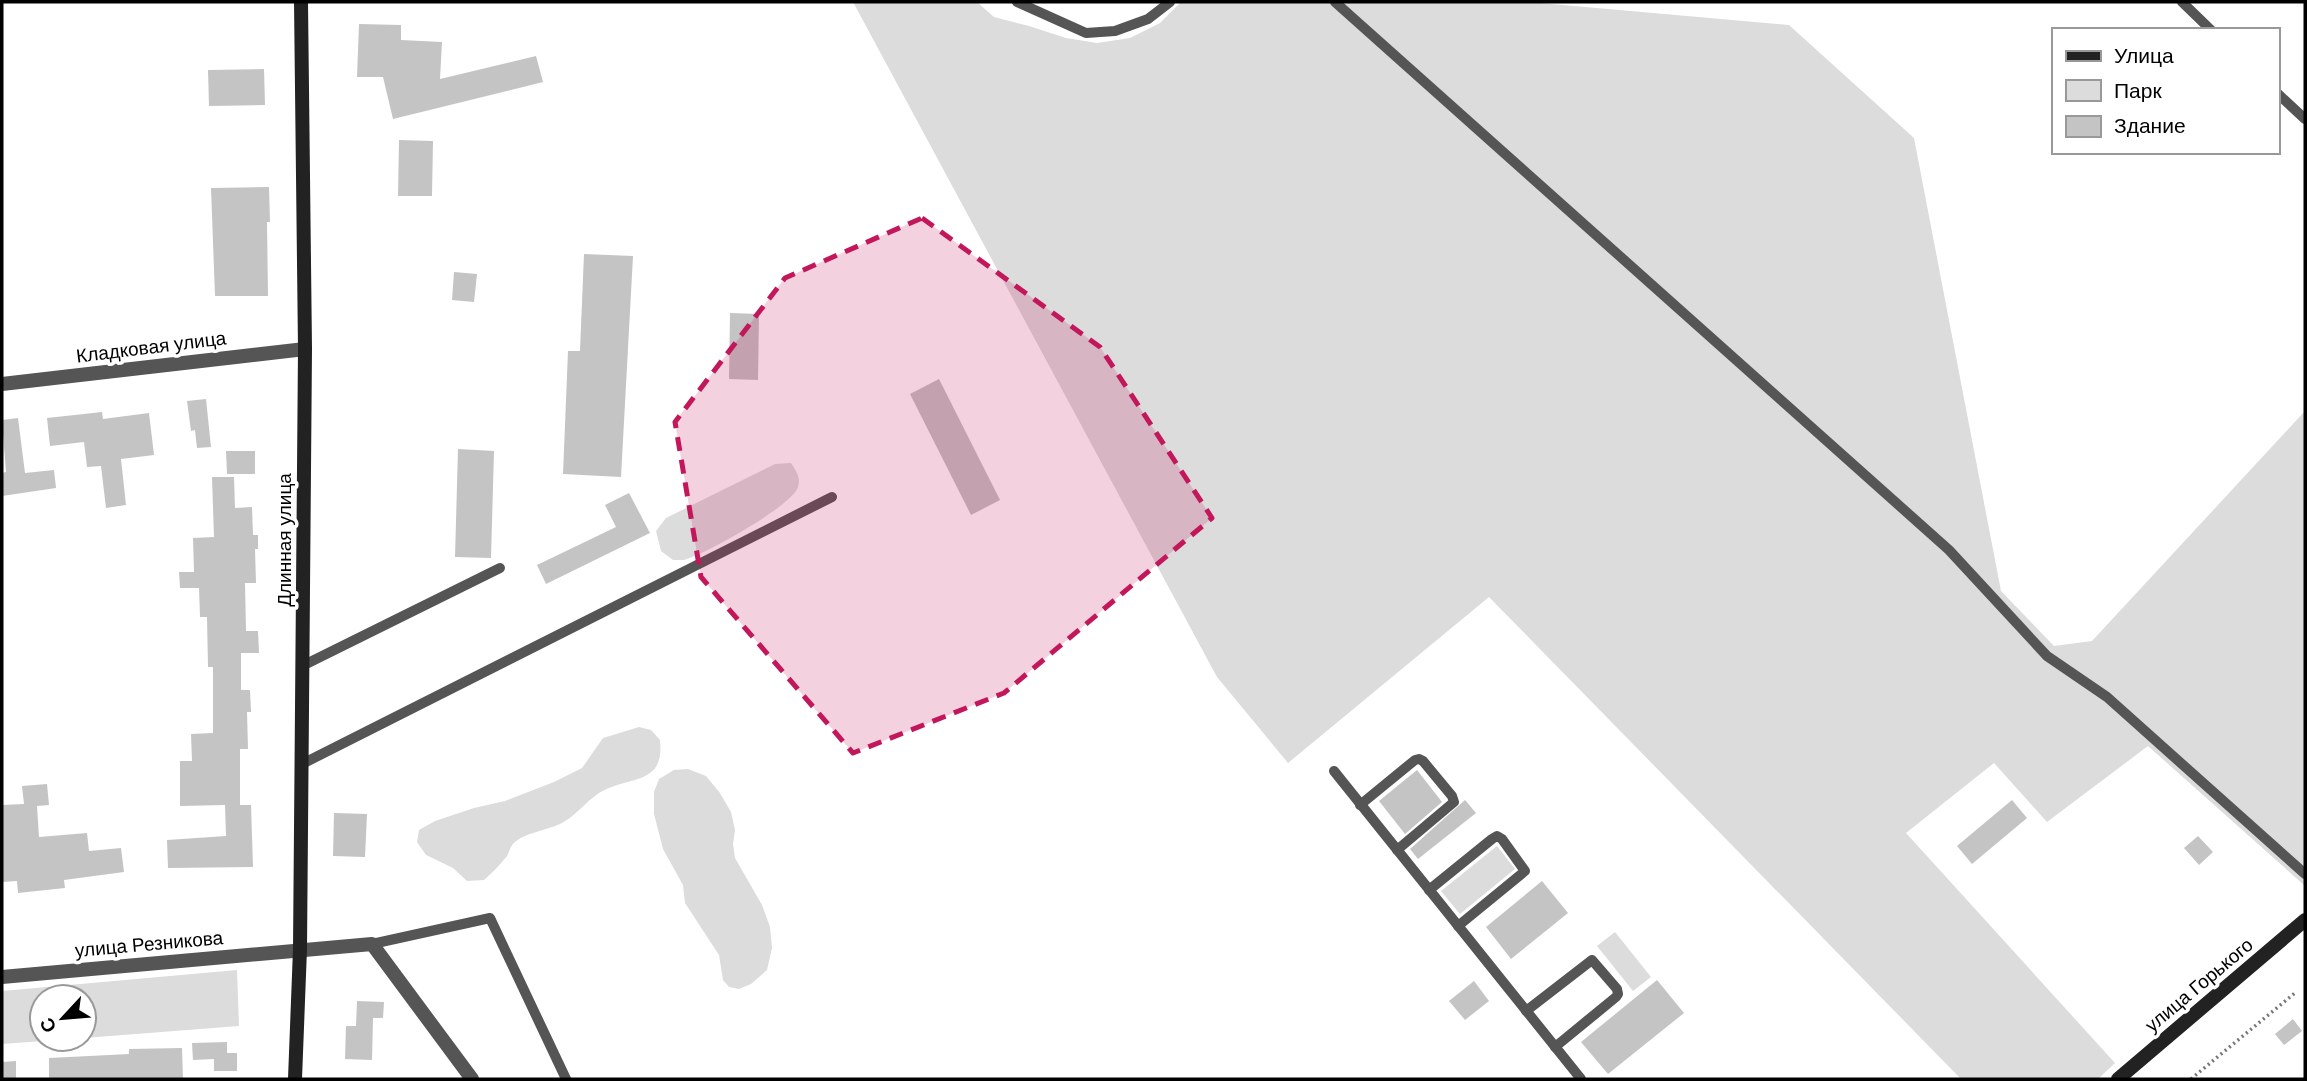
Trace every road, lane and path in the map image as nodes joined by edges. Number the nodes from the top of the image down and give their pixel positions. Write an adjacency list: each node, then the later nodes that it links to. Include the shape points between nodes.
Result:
1 (301, 2): 9 (street, Длинная улица)
2 (1017, 2): 3 (lane, via 1086,33 1115,31 1148,19)
3 (1170, 2)
4 (1335, 2): 18 (lane, via 1949,550 2046,656 2108,697)
5 (2182, 2): 6 (lane)
6 (2209, 28)
7 (2279, 95): 8 (lane)
8 (2305, 119)
9 (305, 349): 10 (street, Кладковая улица); 13 (street, Длинная улица)
10 (2, 383)
11 (832, 497): 14 (lane)
12 (500, 568): 13 (lane)
13 (302, 666): 14 (street, Длинная улица)
14 (302, 764): 23 (street, Длинная улица)
15 (1334, 771): 16 (lane)
16 (1360, 805): 17 (lane); 17 (lane, via 1419,759 1452,796 1454,802)
17 (1397, 850): 19 (lane)
18 (2305, 874)
19 (1429, 890): 21 (lane); 21 (lane, via 1497,836 1523,865 1523,874)
20 (2305, 920): 32 (street, улица Горького)
21 (1458, 926): 26 (lane)
22 (372, 944): 23 (street, улица Резникова); 29 (street); 30 (lane, via 490,918)
23 (300, 949): 24 (street, улица Резникова); 28 (street, Длинная улица)
24 (2, 977)
25 (2296, 992): 33 (path)
26 (1526, 1011): 27 (lane); 27 (lane, via 1588,962 1595,962 1618,994)
27 (1555, 1046): 31 (lane)
28 (295, 1079)
29 (472, 1079)
30 (566, 1079)
31 (1581, 1079)
32 (2118, 1079)
33 (2191, 1079)

